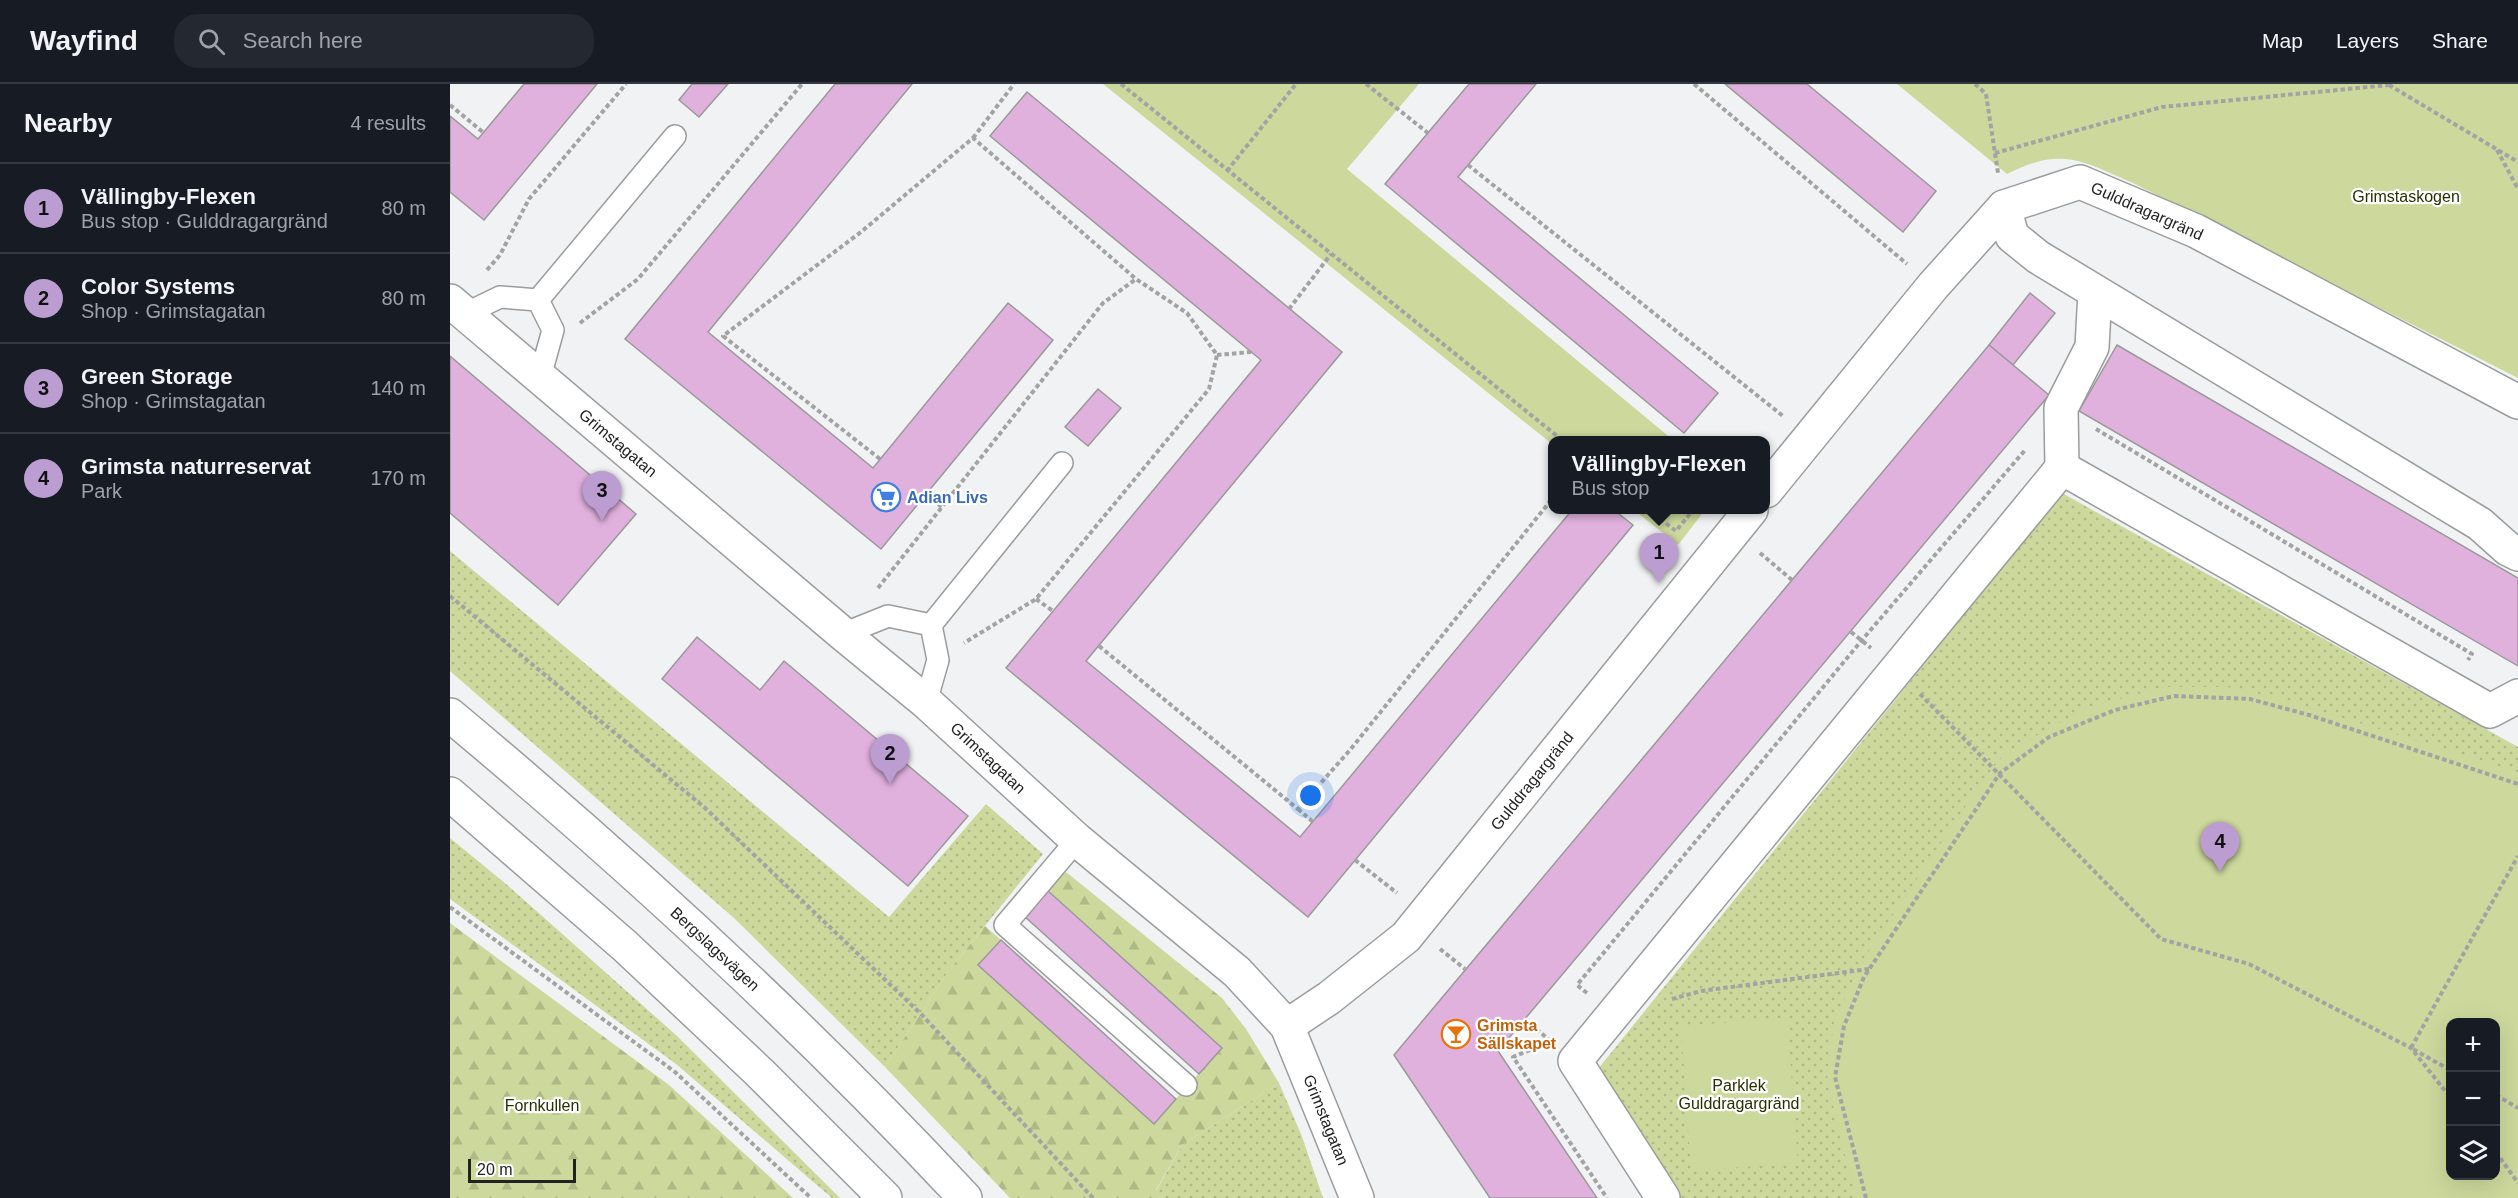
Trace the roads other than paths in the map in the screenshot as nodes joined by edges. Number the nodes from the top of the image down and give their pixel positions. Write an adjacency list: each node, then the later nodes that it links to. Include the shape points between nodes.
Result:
1 (675, 136): 4 (lane)
2 (2004, 207): 3 (street, via 2012,236); 7 (street, Gulddragargränd, via 2080,182 2196,231); 10 (street, Gulddragargränd, via 1933,286)
3 (2095, 292): 9 (street, via 2092,347 2061,408); 12 (street, via 2480,524)
4 (538, 300): 5 (lane, via 500,297); 6 (lane, via 553,330)
5 (457, 307): 6 (street, Grimstagatan)
6 (540, 377): 14 (street, Grimstagatan)
7 (2518, 402)
8 (1062, 464): 13 (lane)
9 (2062, 468): 15 (street, via 2490,711); 25 (street, via 1575,1061)
10 (1770, 486)
11 (1748, 514): 20 (street, Gulddragargränd, via 1430,929 1406,938)
12 (2518, 554)
13 (931, 625): 14 (lane, via 888,616); 16 (lane, via 938,660)
14 (843, 634): 16 (street, Grimstagatan)
15 (2518, 696)
16 (926, 702): 19 (street, Grimstagatan)
17 (450, 716): 23 (street, Bergslagsvägen, via 650,889 798,1027)
18 (450, 794): 22 (street, via 625,946)
19 (1077, 840): 20 (street, Grimstagatan, via 1237,972); 21 (lane, via 1005,925)
20 (1287, 1026): 24 (street, Grimstagatan)
21 (1186, 1085)
22 (885, 1198)
23 (965, 1198)
24 (1357, 1198)
25 (1663, 1198)

